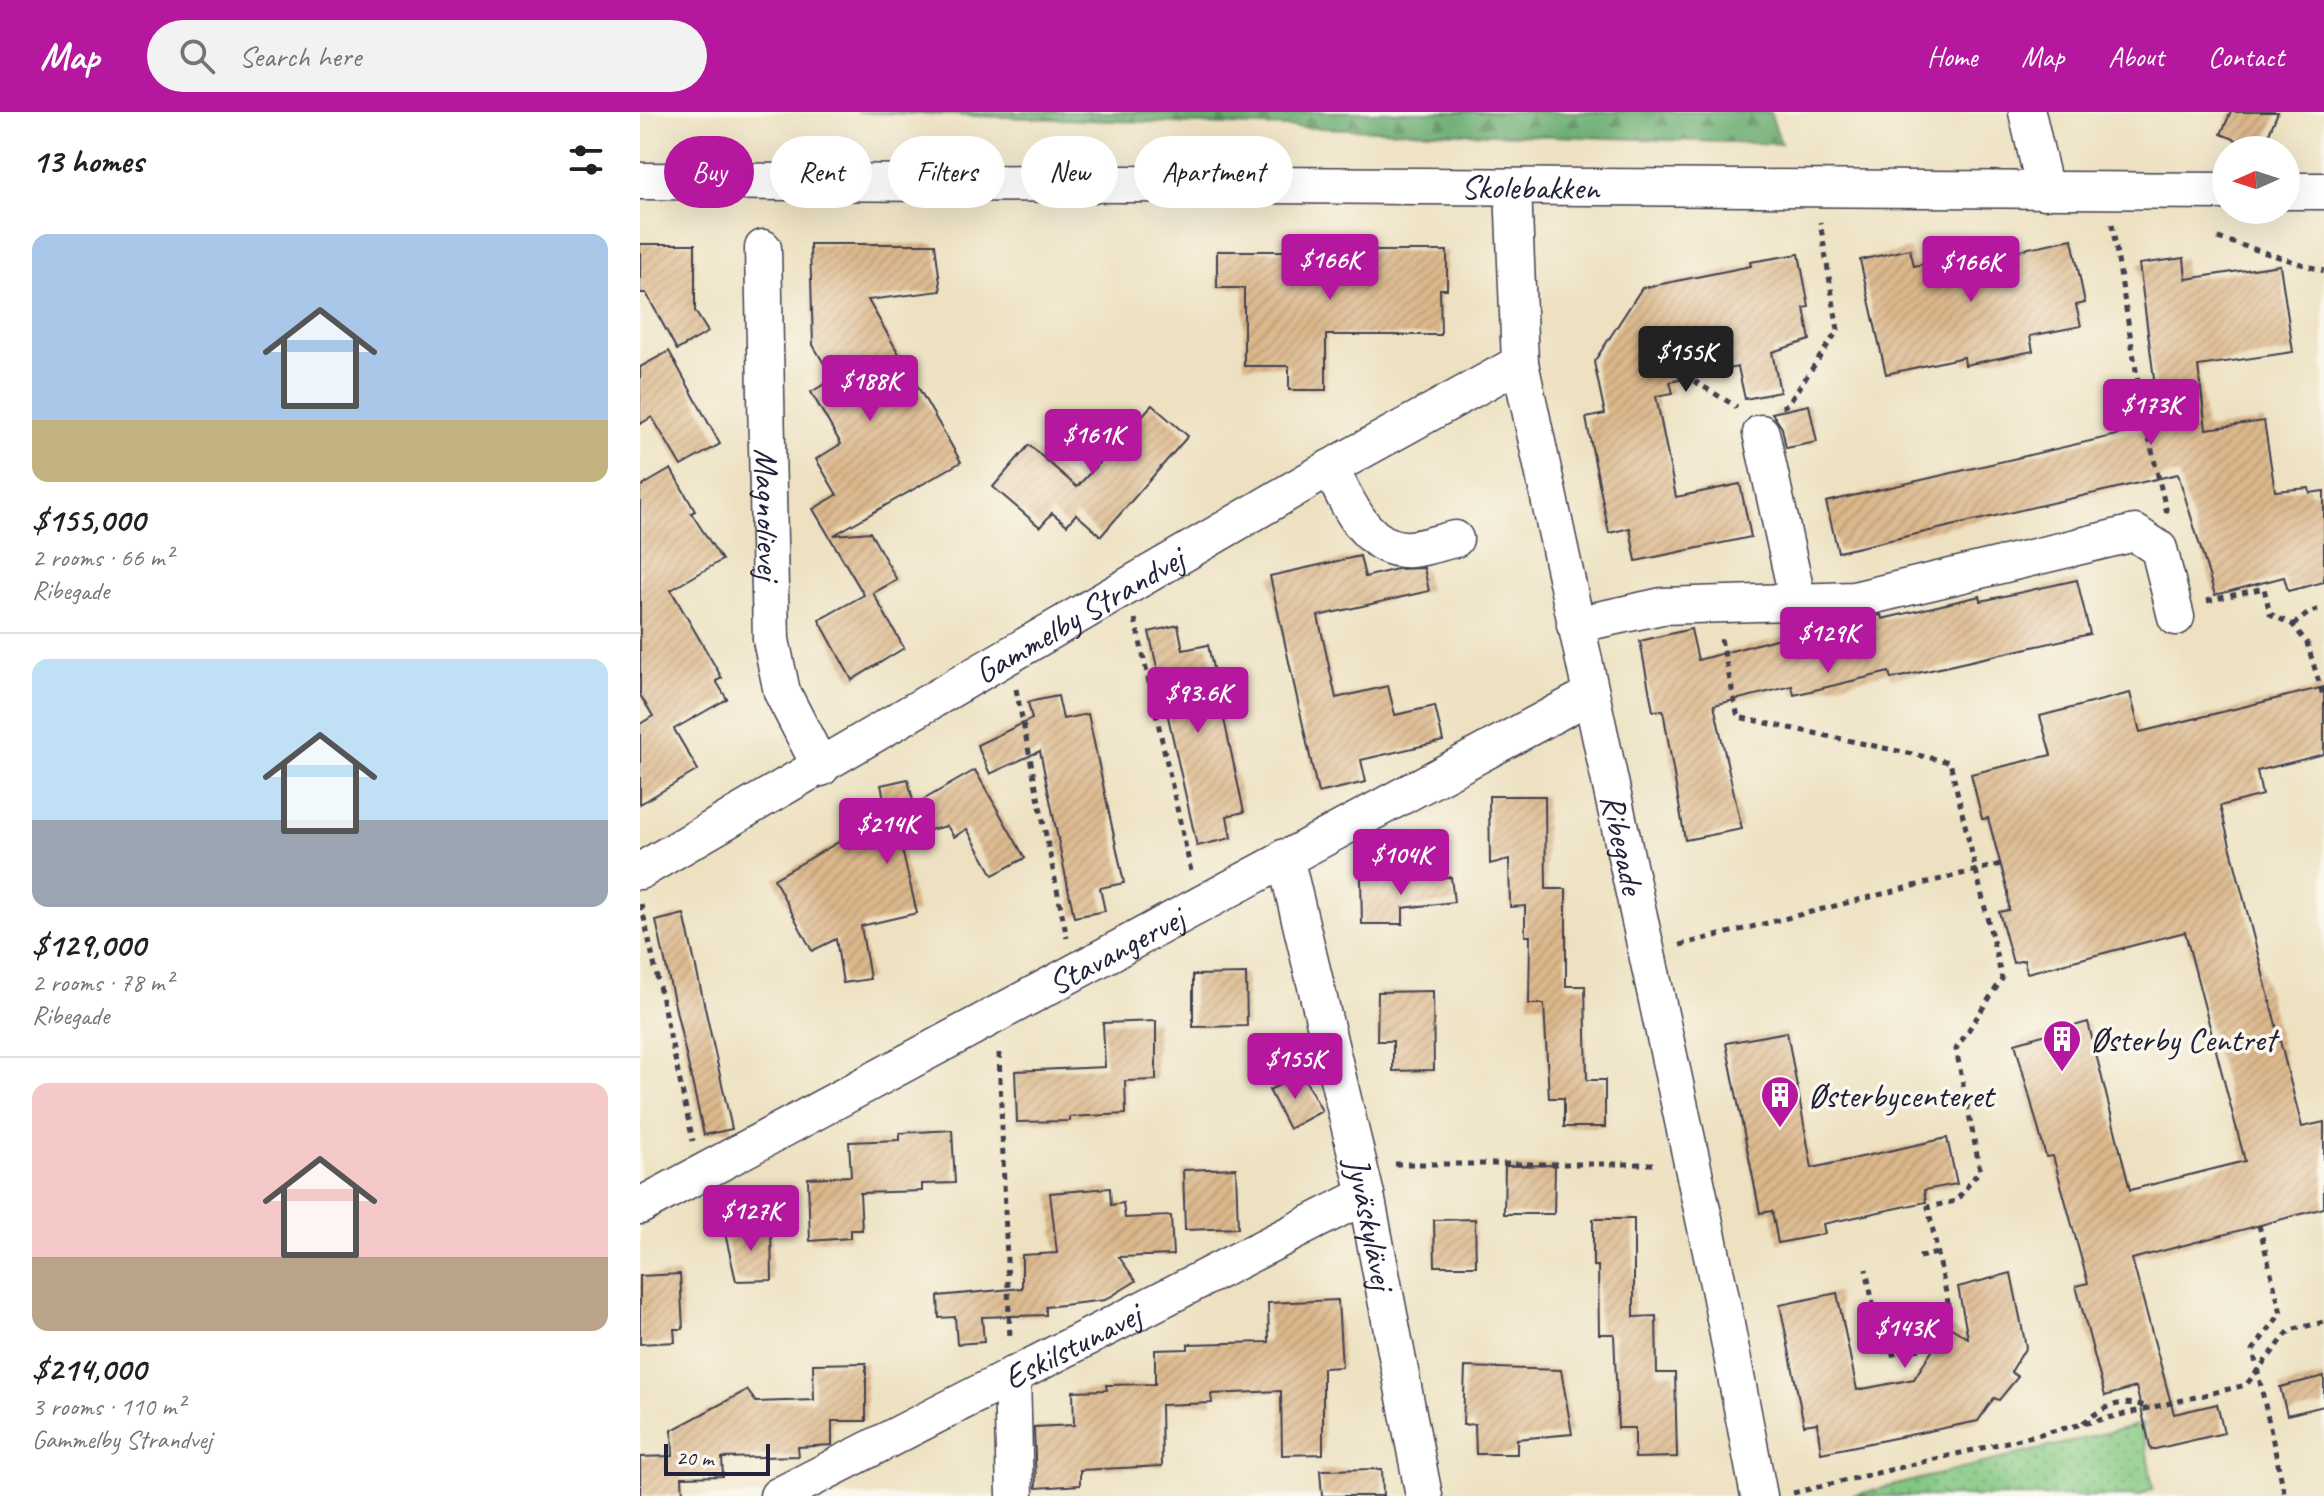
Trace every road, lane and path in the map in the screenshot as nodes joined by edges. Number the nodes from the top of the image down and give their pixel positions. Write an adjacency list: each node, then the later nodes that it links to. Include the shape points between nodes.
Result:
1 (2027, 112): 5 (street)
2 (640, 181): 3 (street, Skolebakken)
3 (1513, 187): 4 (street, Skolebakken); 13 (street, Ribegade)
4 (1814, 189): 5 (street, Skolebakken); 15 (path, via 1838,330 1788,404)
5 (2045, 191): 6 (street, Skolebakken)
6 (2212, 191)
7 (2300, 191): 8 (street)
8 (2324, 191)
9 (2111, 218): 18 (path, via 2143,413)
10 (2218, 238): 12 (path)
11 (763, 248): 31 (street, Magnolievej, via 771,640 782,692)
12 (2324, 271)
13 (1520, 363): 16 (street, Gammelby Strandvej); 26 (street, Ribegade)
14 (1694, 381): 15 (path)
15 (1757, 420): 22 (street)
16 (1330, 468): 20 (street, via 1362,527 1392,548); 21 (street, Gammelby Strandvej)
17 (2158, 507): 18 (path)
18 (2167, 513): 19 (path)
19 (2170, 526)
20 (1455, 539)
21 (1128, 587): 28 (street, Gammelby Strandvej); 37 (path)
22 (1798, 602): 23 (street); 24 (street, via 1854,600 2135,533 2159,549)
23 (1713, 604): 26 (street, via 1662,606); 34 (path, via 1738,717 1950,762)
24 (2187, 607): 27 (path, via 2264,588 2270,614)
25 (2324, 608): 27 (path)
26 (1575, 625): 29 (street, Ribegade)
27 (2293, 625): 30 (path, via 2307,643)
28 (1009, 657): 31 (street, Gammelby Strandvej); 39 (path)
29 (1590, 695): 32 (street, Stavangervej); 57 (street, Ribegade)
30 (2324, 699)
31 (821, 768): 35 (street, Gammelby Strandvej)
32 (1285, 857): 37 (street, Stavangervej); 43 (street, Jyväskylävej)
33 (2001, 864): 34 (path)
34 (1977, 870): 38 (path); 46 (path, via 2002,979 1956,1049 1980,1170 1956,1201 1928,1207)
35 (640, 871)
36 (640, 898): 42 (path)
37 (1198, 904): 39 (street, Stavangervej)
38 (1679, 945)
39 (1074, 971): 40 (street, Stavangervej)
40 (997, 1012): 42 (street, Stavangervej); 51 (path)
41 (1654, 1164): 43 (path)
42 (700, 1173): 44 (street, Stavangervej)
43 (1362, 1180): 51 (street, Eskilstunavej); 56 (street, Jyväskylävej)
44 (640, 1206)
45 (2259, 1225): 50 (path, via 2281,1313 2253,1350)
46 (1938, 1253): 47 (path); 48 (path, via 1949,1307 1920,1349 1888,1355 1882,1349)
47 (1919, 1257)
48 (1866, 1269)
49 (2324, 1322): 50 (path, via 2290,1330)
50 (2257, 1370): 52 (path, via 2246,1385); 59 (path)
51 (1012, 1375): 54 (street, Eskilstunavej); 55 (street)
52 (2153, 1407): 53 (path); 53 (path, via 2127,1401 2103,1406)
53 (2083, 1423): 58 (path)
54 (778, 1496)
55 (1015, 1496)
56 (1424, 1496)
57 (1759, 1496)
58 (1783, 1496)
59 (2285, 1496)

